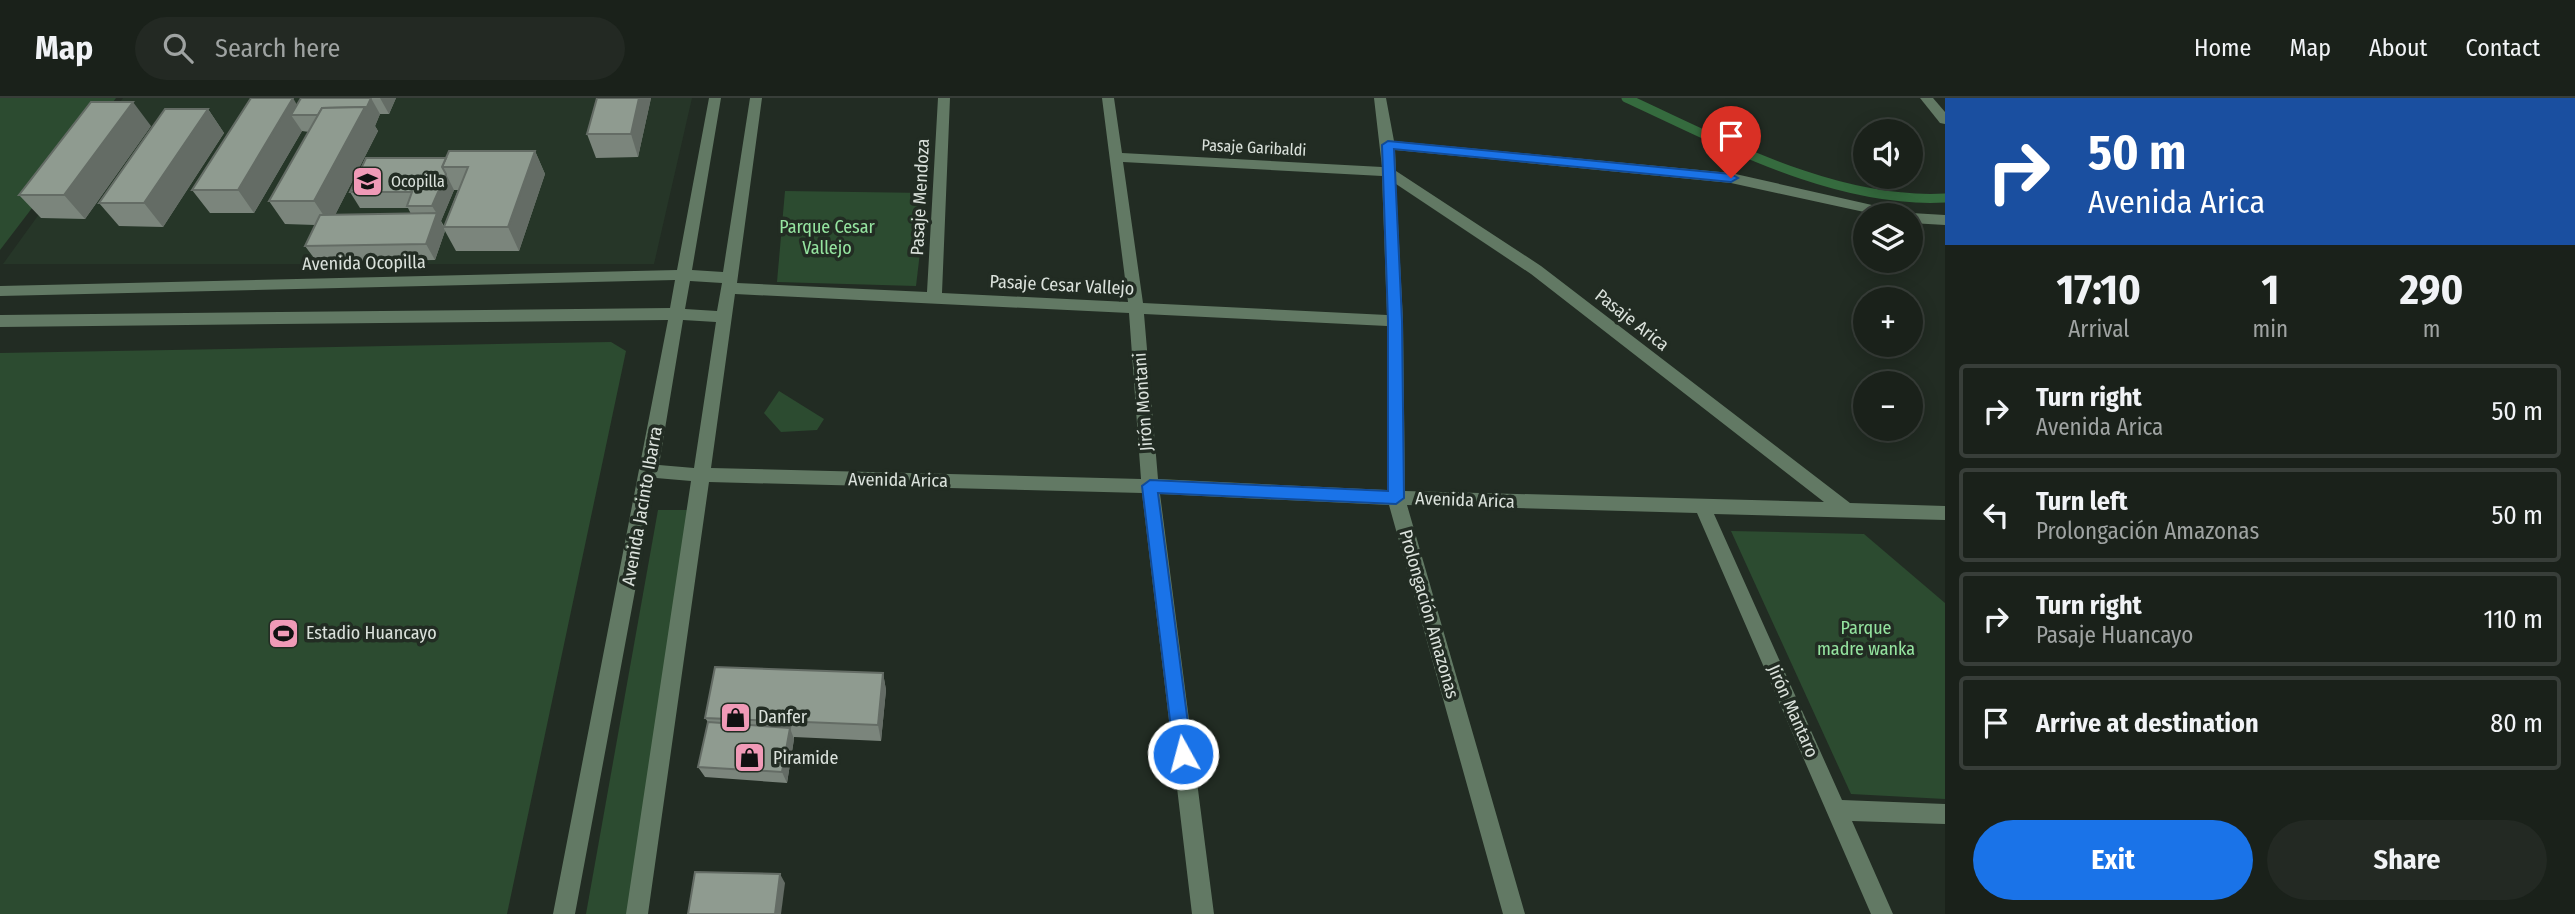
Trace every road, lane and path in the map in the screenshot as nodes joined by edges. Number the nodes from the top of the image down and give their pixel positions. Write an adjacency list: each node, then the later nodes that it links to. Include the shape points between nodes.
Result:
1 (715, 98): 14 (street, Avenida Jacinto Ibarra)
2 (756, 98): 15 (street)
3 (944, 98): 17 (street, Pasaje Mendoza)
4 (1108, 98): 9 (street, Jirón Montani)
5 (1380, 98): 8 (street, Prolongación Amazonas)
6 (1926, 98): 7 (street)
7 (1945, 120)
8 (1388, 145): 10 (street, Prolongación Amazonas); 11 (street, via 1731,178)
9 (1117, 157): 10 (street, Pasaje Garibaldi); 18 (street, Jirón Montani)
10 (1388, 172): 22 (street, Prolongación Amazonas); 28 (street, Pasaje Arica, via 1536,270)
11 (1853, 205)
12 (1923, 219): 13 (street)
13 (1945, 220)
14 (682, 275): 15 (street, Avenida Ocopilla); 16 (street, Avenida Ocopilla); 19 (street, Avenida Jacinto Ibarra)
15 (728, 283): 17 (street, Pasaje Cesar Vallejo); 20 (street)
16 (0, 291)
17 (934, 298): 18 (street, Pasaje Cesar Vallejo)
18 (1136, 307): 22 (street, Pasaje Cesar Vallejo); 25 (street, Jirón Montani)
19 (675, 314): 20 (street); 21 (street); 23 (street, Avenida Jacinto Ibarra)
20 (723, 317): 24 (street)
21 (0, 321)
22 (1395, 321): 26 (street, Prolongación Amazonas)
23 (649, 471): 24 (street, Avenida Arica); 32 (street, Avenida Jacinto Ibarra)
24 (700, 475): 25 (street, Avenida Arica); 33 (street)
25 (1150, 486): 26 (street, Avenida Arica); 34 (street, Jirón Montani)
26 (1396, 498): 27 (street, Avenida Arica); 35 (street, Prolongación Amazonas)
27 (1703, 508): 28 (street, Avenida Arica); 30 (street, Jirón Mantaro)
28 (1844, 509): 29 (street, Avenida Arica)
29 (1945, 513)
30 (1836, 810): 31 (street); 36 (street, Jirón Mantaro)
31 (1945, 814)
32 (564, 914)
33 (637, 914)
34 (1203, 914)
35 (1514, 914)
36 (1882, 914)

